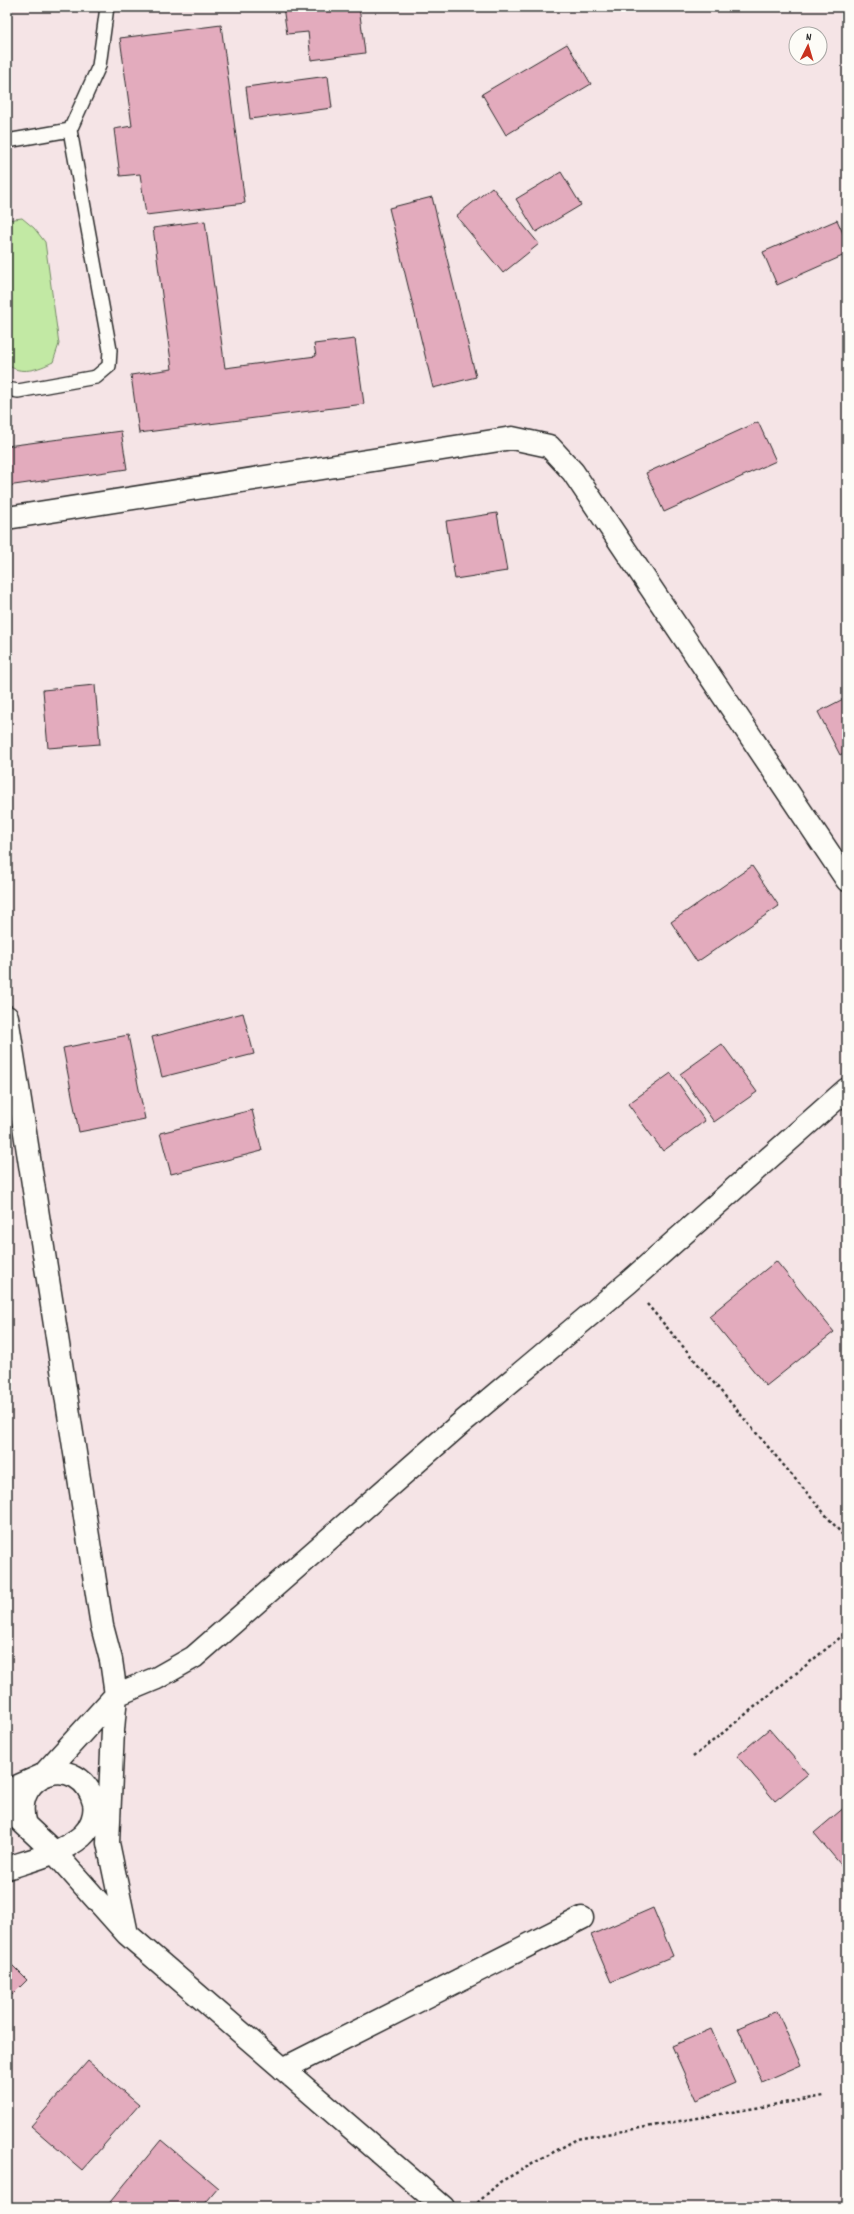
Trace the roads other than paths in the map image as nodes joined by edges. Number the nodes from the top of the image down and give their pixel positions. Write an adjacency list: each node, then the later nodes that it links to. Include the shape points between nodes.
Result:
1 (107, 7): 2 (lane, via 99,66)
2 (70, 130): 3 (lane); 4 (lane, via 110,350 109,366 96,377 18,390)
3 (7, 141)
4 (7, 389)
5 (7, 518): 6 (street, via 512,438 549,446 573,472)
6 (847, 880)
7 (7, 1017): 9 (street, via 102,1626 111,1660)
8 (847, 1090): 9 (street, via 629,1282 459,1425 194,1657 158,1678)
9 (116, 1695): 10 (street); 12 (street)
10 (43, 1775): 11 (street); 14 (street, via 55,1772 68,1773 84,1782 91,1792 95,1809); 15 (street, via 30,1785 24,1796 22,1812)
11 (7, 1791)
12 (110, 1804): 14 (street); 19 (street, via 108,1843)
13 (7, 1808): 15 (street)
14 (92, 1822): 16 (street, via 83,1836)
15 (26, 1825): 16 (street)
16 (54, 1852): 17 (street); 19 (street)
17 (7, 1868)
18 (582, 1918): 20 (street)
19 (127, 1934): 20 (street)
20 (282, 2069): 21 (street)
21 (443, 2207)

